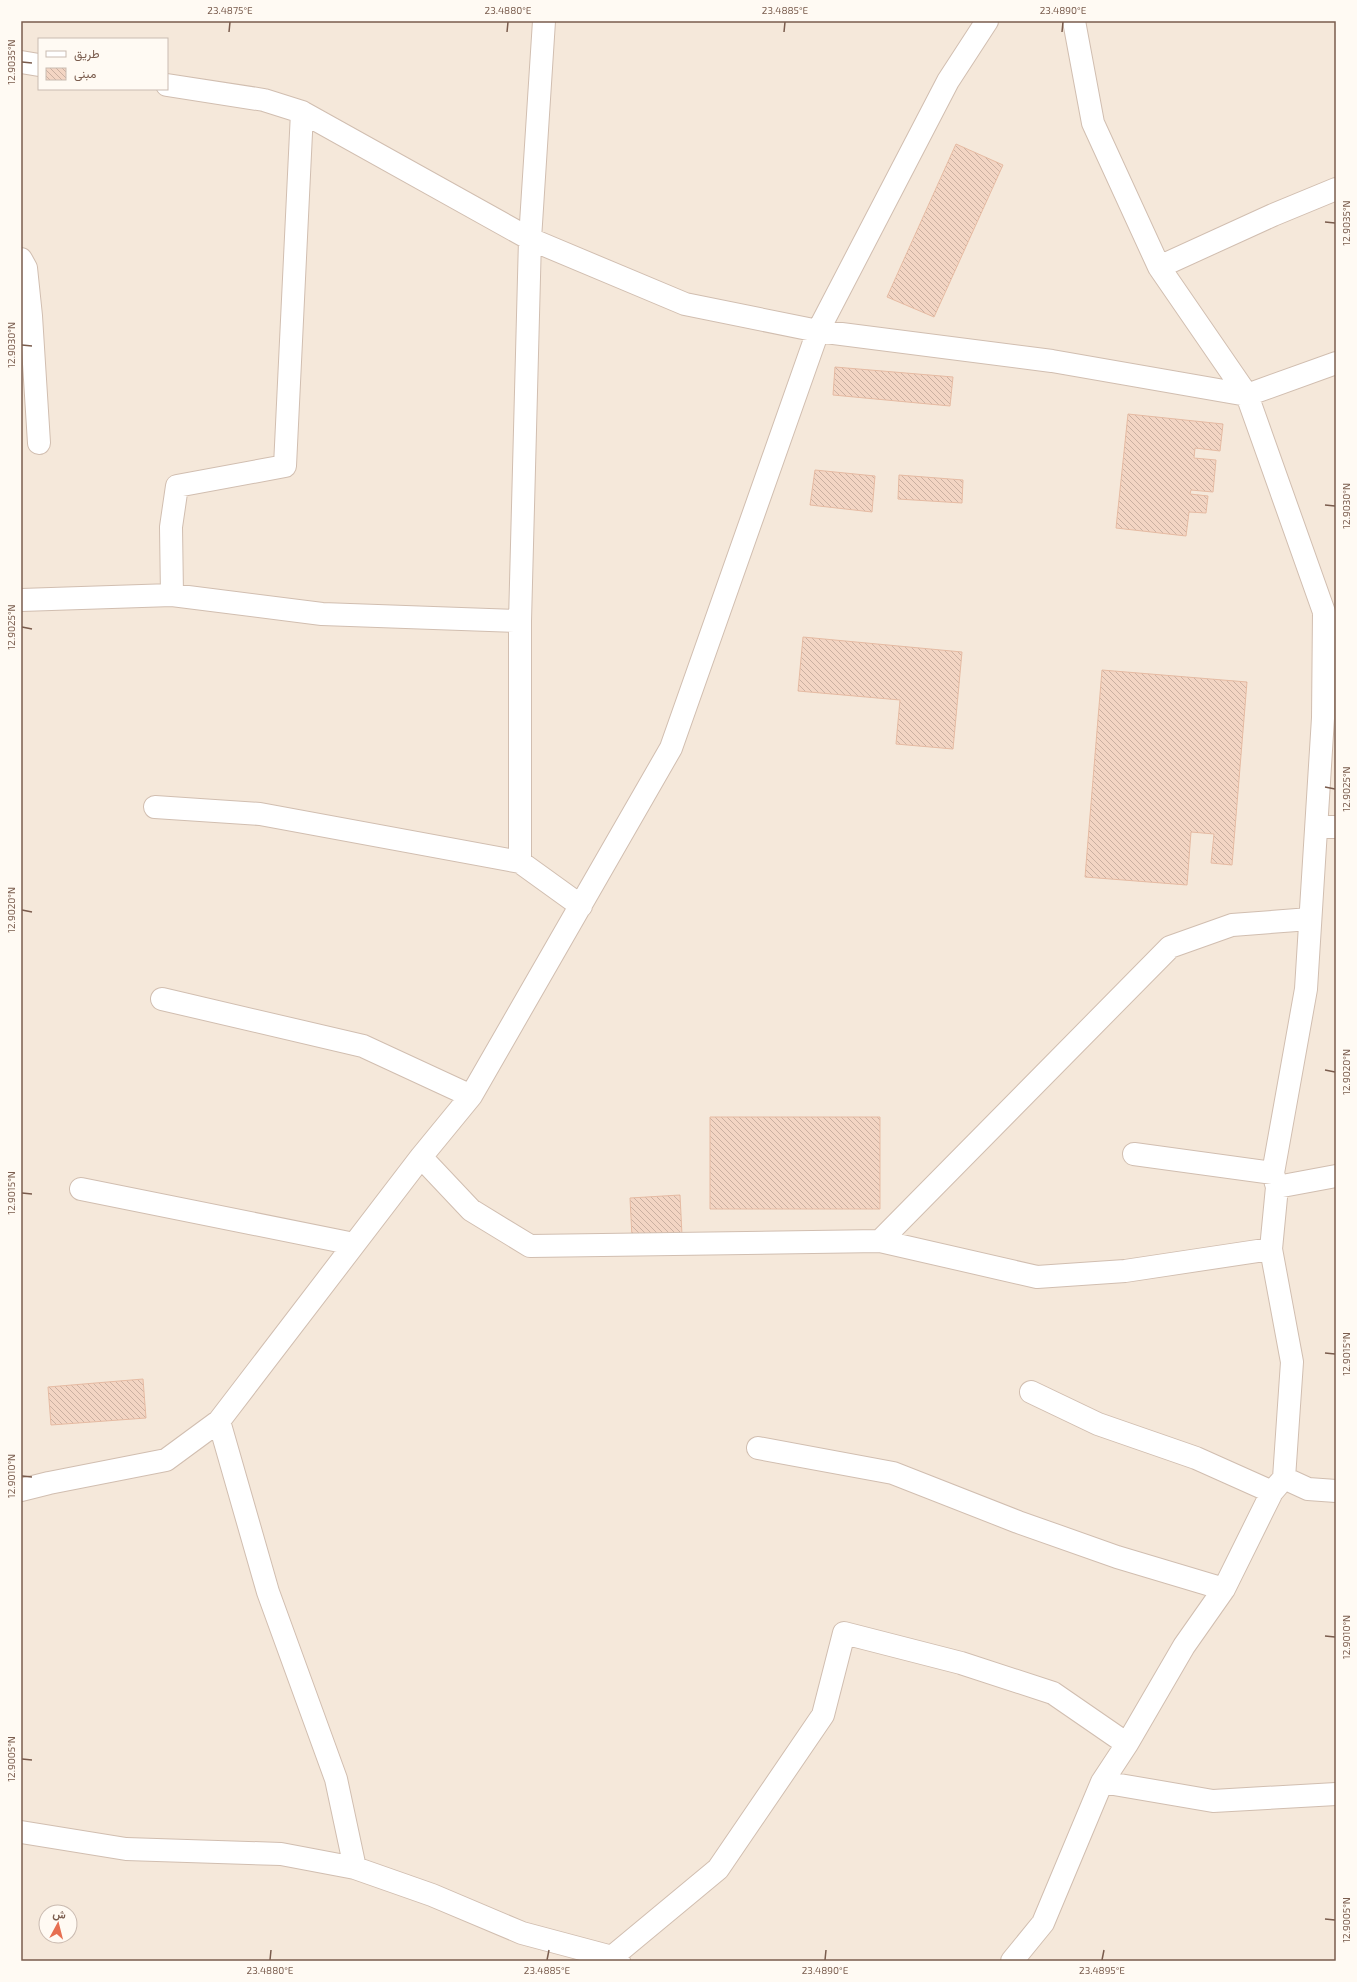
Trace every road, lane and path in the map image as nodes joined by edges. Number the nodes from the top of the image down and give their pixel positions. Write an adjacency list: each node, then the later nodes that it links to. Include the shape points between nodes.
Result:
1 (544, 21): 9 (street)
2 (987, 21): 12 (street, via 948,82)
3 (1074, 21): 11 (street, via 1093,123)
4 (21, 62): 5 (street)
5 (38, 65)
6 (168, 85): 7 (street, via 264,100)
7 (302, 112): 9 (street); 16 (street, via 285,466 176,486 171,527)
8 (1336, 189): 11 (street)
9 (530, 240): 12 (street, via 685,304); 18 (street)
10 (21, 259): 15 (street, via 26,268 32,316)
11 (1159, 267): 14 (street)
12 (818, 331): 14 (street, via 1052,361); 23 (street, via 671,748)
13 (1336, 363): 14 (street)
14 (1247, 395): 19 (street, via 1324,612)
15 (39, 443)
16 (172, 595): 17 (street); 18 (street, via 322,614)
17 (21, 600)
18 (520, 621): 22 (street)
19 (1329, 718): 21 (street)
20 (155, 807): 22 (street, via 260,814)
21 (1326, 827): 24 (street)
22 (520, 862): 23 (street)
23 (581, 906): 26 (street)
24 (1310, 918): 30 (street, via 1306,989); 32 (street, via 1232,925 1170,947)
25 (162, 999): 26 (street, via 363,1046)
26 (471, 1096): 28 (street)
27 (1134, 1154): 30 (street)
28 (421, 1157): 32 (street, via 471,1210 530,1246); 33 (street)
29 (1336, 1176): 30 (street)
30 (1275, 1180): 34 (street)
31 (81, 1189): 33 (street)
32 (880, 1241): 34 (street, via 1037,1277 1125,1271)
33 (354, 1244): 36 (street)
34 (1271, 1249): 38 (street, via 1292,1362)
35 (1031, 1392): 38 (street, via 1098,1424)
36 (219, 1421): 39 (street, via 166,1460); 46 (street, via 268,1592 336,1779)
37 (758, 1448): 41 (street, via 893,1473 1018,1522)
38 (1278, 1485): 40 (street); 41 (street)
39 (21, 1490)
40 (1336, 1491)
41 (1224, 1589): 42 (street, via 1184,1646)
42 (1127, 1744): 43 (street); 47 (street, via 1053,1693 961,1663 844,1633 823,1715 718,1869)
43 (1102, 1782): 44 (street, via 1213,1800); 48 (street, via 1043,1923)
44 (1336, 1794)
45 (21, 1832): 46 (street, via 126,1849 281,1854)
46 (355, 1868): 47 (street, via 432,1895 522,1933)
47 (615, 1959)
48 (1012, 1961)

